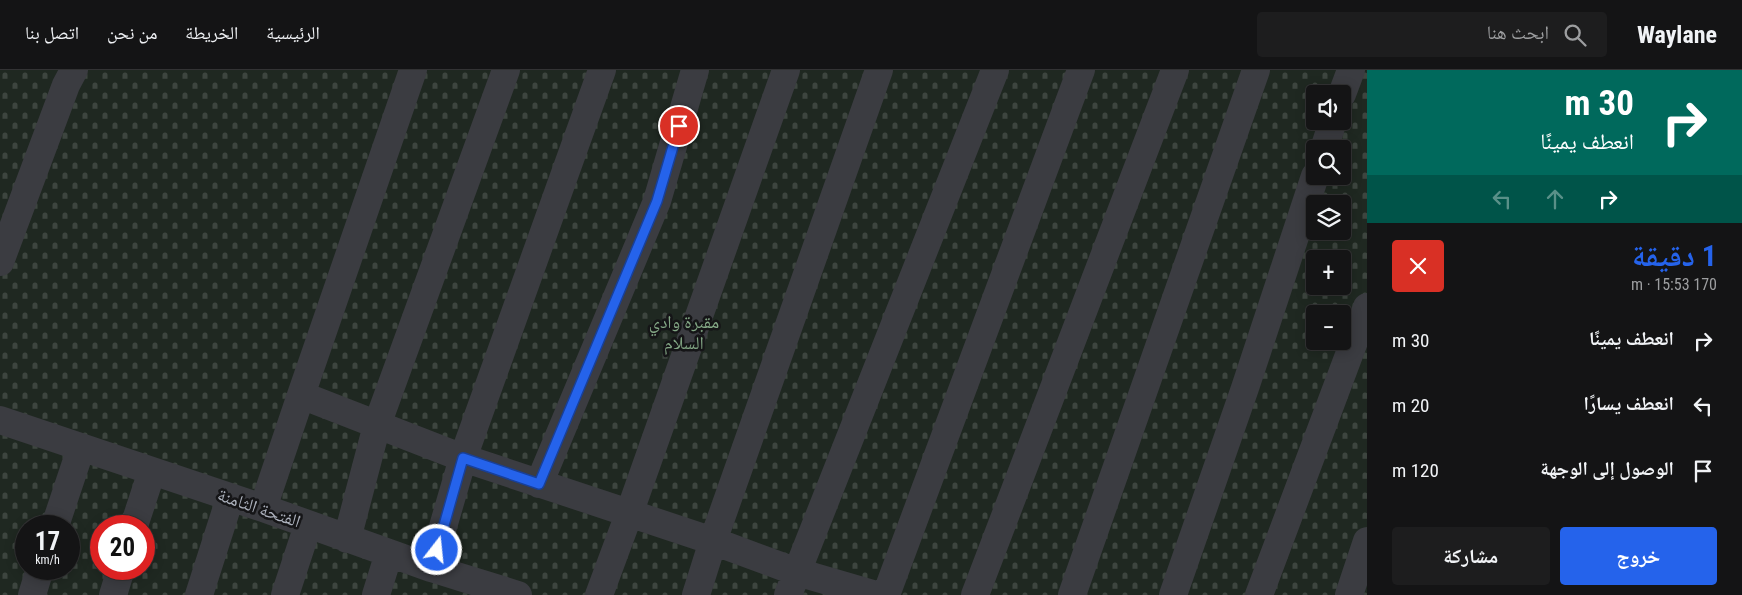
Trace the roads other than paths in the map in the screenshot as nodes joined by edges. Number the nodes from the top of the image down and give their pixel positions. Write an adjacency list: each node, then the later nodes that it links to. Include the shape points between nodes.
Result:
1 (74, 70): 15 (lane)
2 (413, 70): 17 (lane)
3 (506, 70): 19 (lane)
4 (602, 70): 21 (lane)
5 (695, 70): 23 (lane, via 657,201)
6 (786, 70): 26 (lane)
7 (879, 70): 31 (lane)
8 (995, 70): 37 (lane)
9 (1081, 70): 48 (lane)
10 (1175, 70): 49 (lane)
11 (1256, 70): 50 (lane)
12 (1350, 70): 13 (lane)
13 (1345, 85)
14 (1312, 185): 51 (lane)
15 (0, 262)
16 (1367, 307): 52 (lane)
17 (301, 394): 19 (lane); 25 (lane)
18 (0, 420): 20 (lane, الفتحة الثامنة)
19 (377, 426): 21 (lane); 30 (lane)
20 (81, 448): 22 (lane, الفتحة الثامنة); 27 (lane)
21 (463, 458): 23 (lane); 34 (lane)
22 (152, 471): 24 (lane, الفتحة الثامنة); 28 (lane)
23 (539, 484): 26 (lane)
24 (230, 498): 25 (lane, الفتحة الثامنة); 41 (lane)
25 (263, 508): 29 (lane, الفتحة الثامنة)
26 (629, 514): 31 (lane); 45 (lane)
27 (59, 515)
28 (138, 515)
29 (308, 525): 30 (lane, الفتحة الثامنة); 42 (lane)
30 (347, 539): 33 (lane, الفتحة الثامنة)
31 (713, 541): 37 (lane); 46 (lane)
32 (1367, 541): 53 (lane)
33 (389, 553): 34 (lane, الفتحة الثامنة); 43 (lane)
34 (431, 568): 38 (lane, الفتحة الثامنة)
35 (37, 580): 39 (lane)
36 (118, 580): 40 (lane)
37 (792, 584): 47 (lane)
38 (470, 588): 44 (lane, الفتحة الثامنة)
39 (32, 595)
40 (113, 595)
41 (199, 595)
42 (285, 595)
43 (376, 595)
44 (518, 595)
45 (599, 595)
46 (696, 595)
47 (876, 595)
48 (886, 595)
49 (975, 595)
50 (1072, 595)
51 (1173, 595)
52 (1259, 595)
53 (1349, 595)

